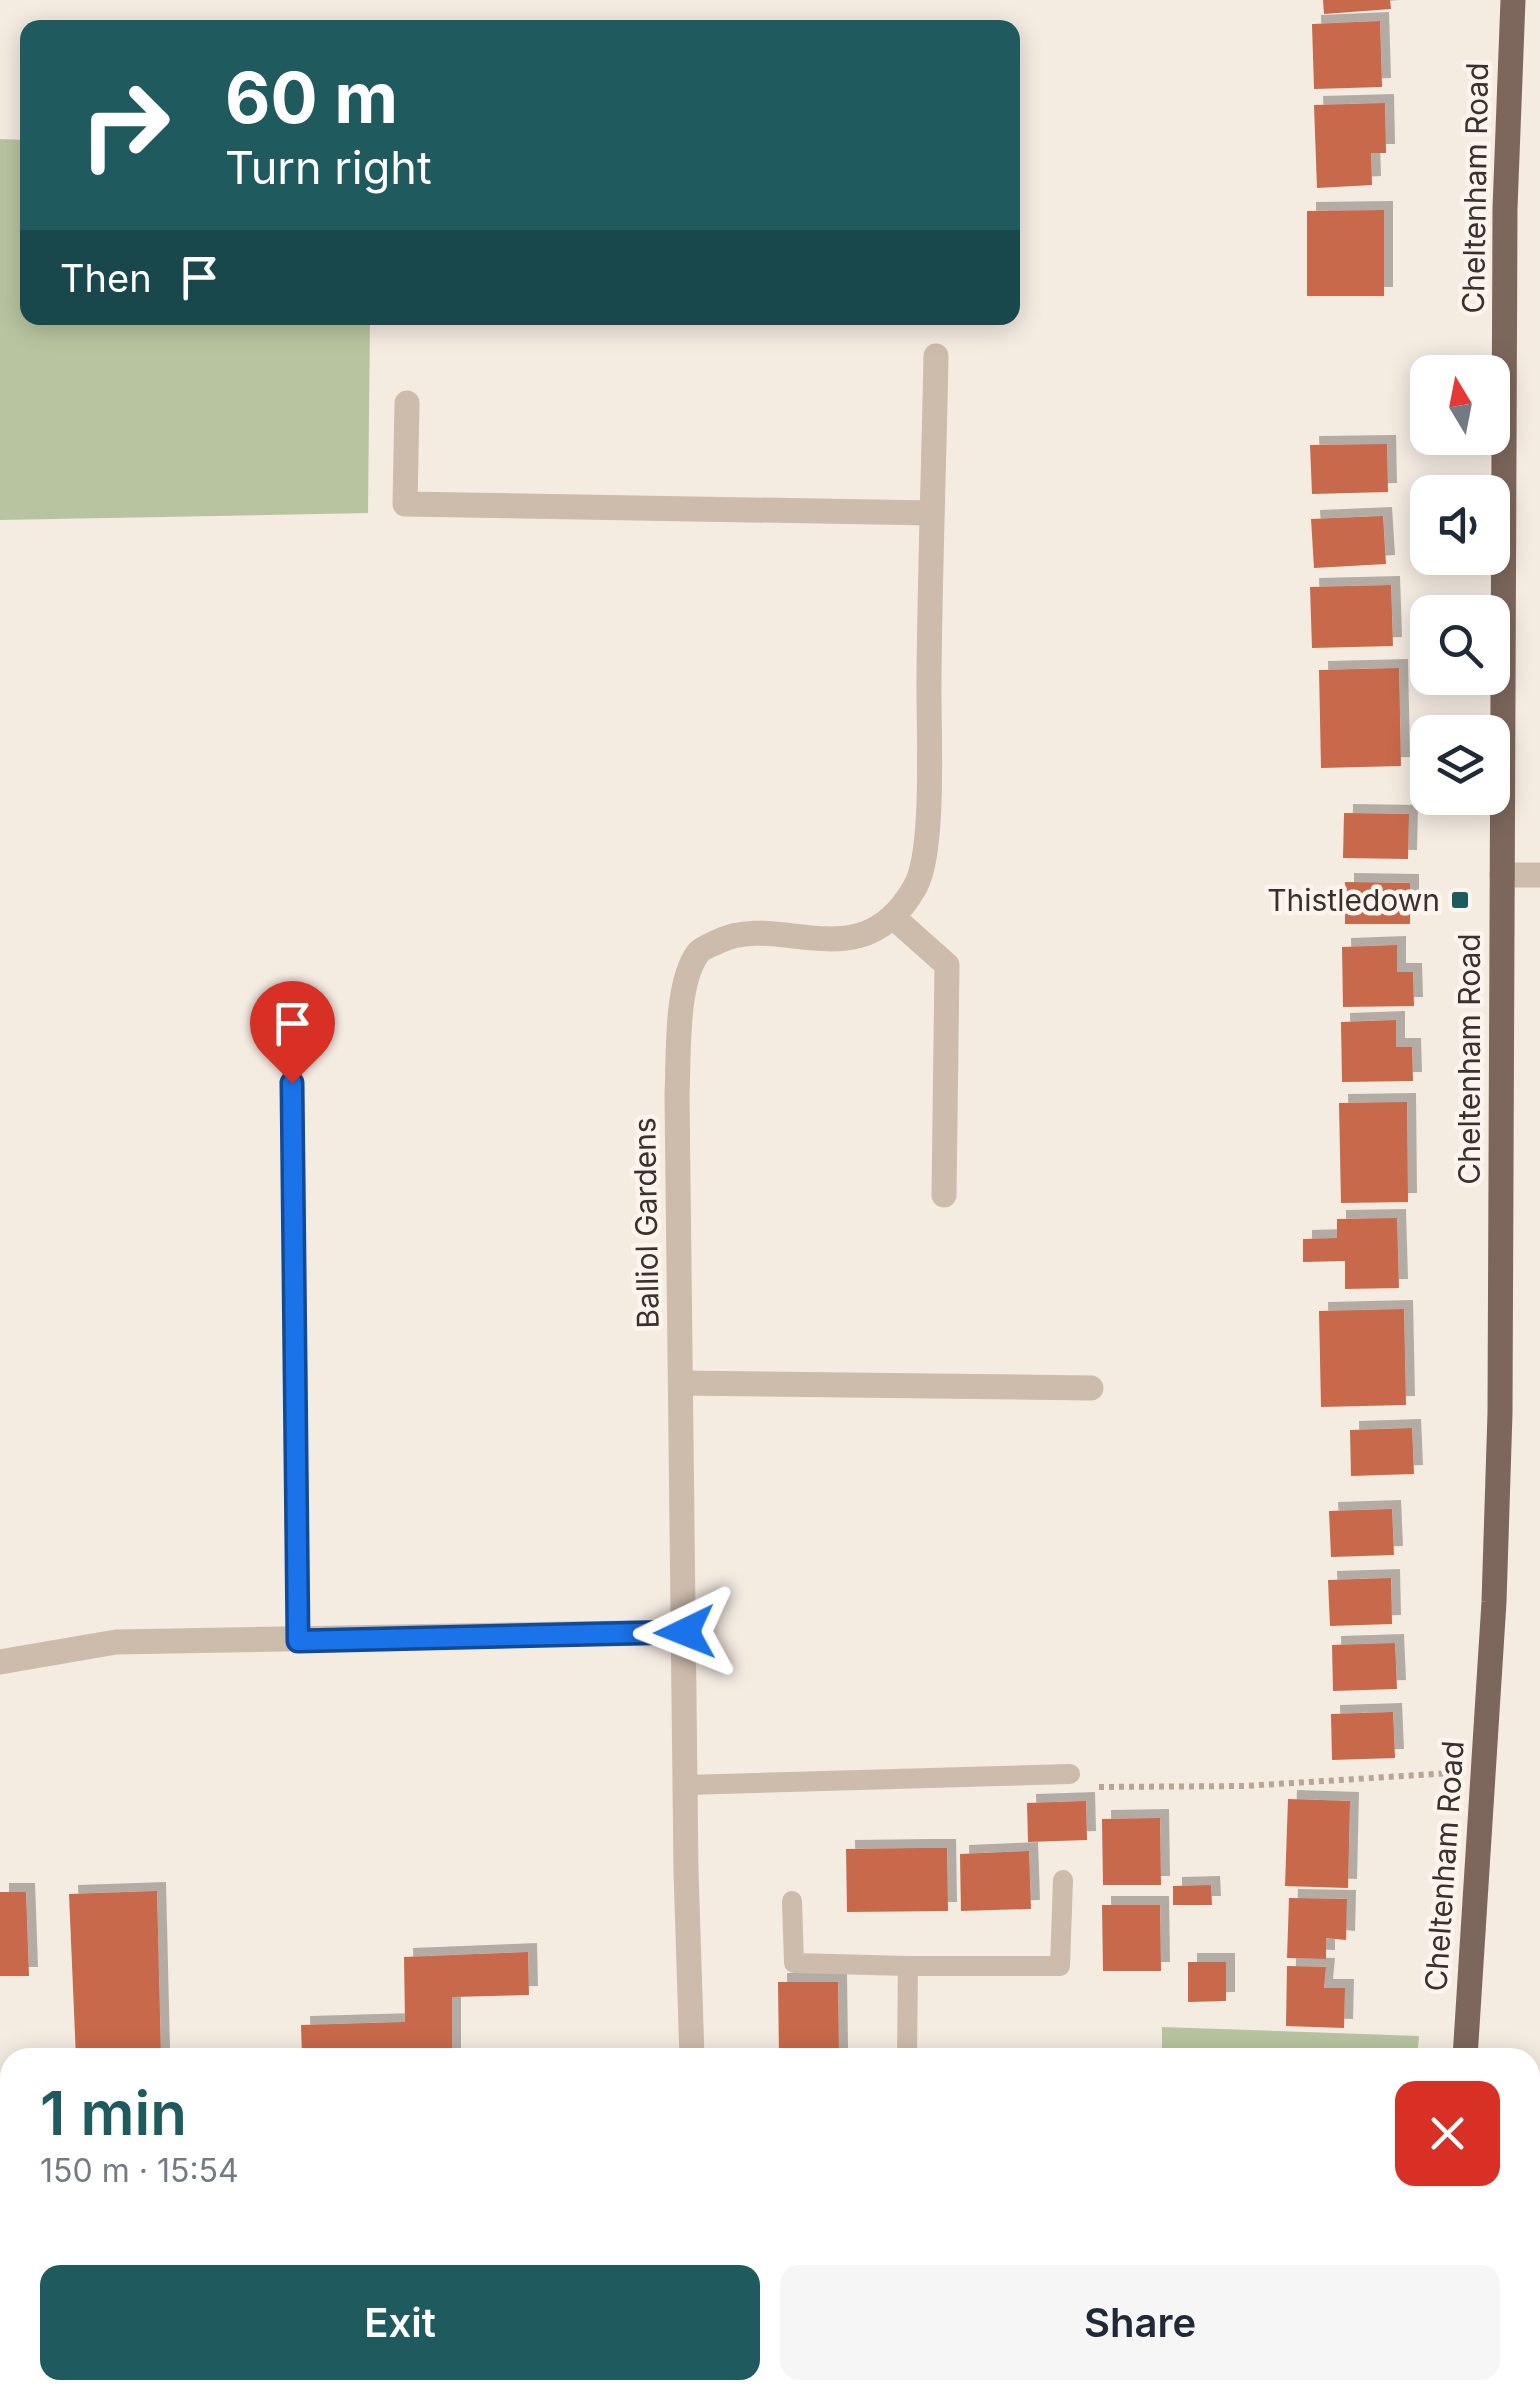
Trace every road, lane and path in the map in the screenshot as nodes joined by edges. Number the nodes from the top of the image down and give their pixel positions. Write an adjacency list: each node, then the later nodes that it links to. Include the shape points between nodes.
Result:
1 (1513, 0): 5 (main road, Cheltenham Road, via 1504,227)
2 (936, 356): 4 (street)
3 (407, 404): 4 (street, via 405,504)
4 (932, 513): 7 (street, via 928,826 917,885)
5 (1502, 875): 6 (street); 15 (main road, Cheltenham Road, via 1500,1413)
6 (1540, 875)
7 (893, 917): 9 (street, via 946,966); 10 (street, Balliol Gardens, via 830,941 736,932 698,951 686,980 677,1095)
8 (292, 1043): 13 (lane)
9 (944, 1195)
10 (681, 1383): 11 (street); 12 (street, Balliol Gardens)
11 (1091, 1388)
12 (685, 1632): 13 (street); 17 (street, Balliol Gardens)
13 (298, 1641): 14 (street, via 116,1642)
14 (0, 1662)
15 (1482, 1770): 16 (path, via 1226,1786 1077,1787); 23 (main road, Cheltenham Road)
16 (1070, 1774): 17 (lane)
17 (686, 1786): 21 (street, Balliol Gardens)
18 (1063, 1880): 20 (lane, via 1060,1966)
19 (792, 1901): 20 (lane, via 794,1963)
20 (908, 1966): 22 (lane)
21 (692, 2048)
22 (907, 2048)
23 (1466, 2048)

